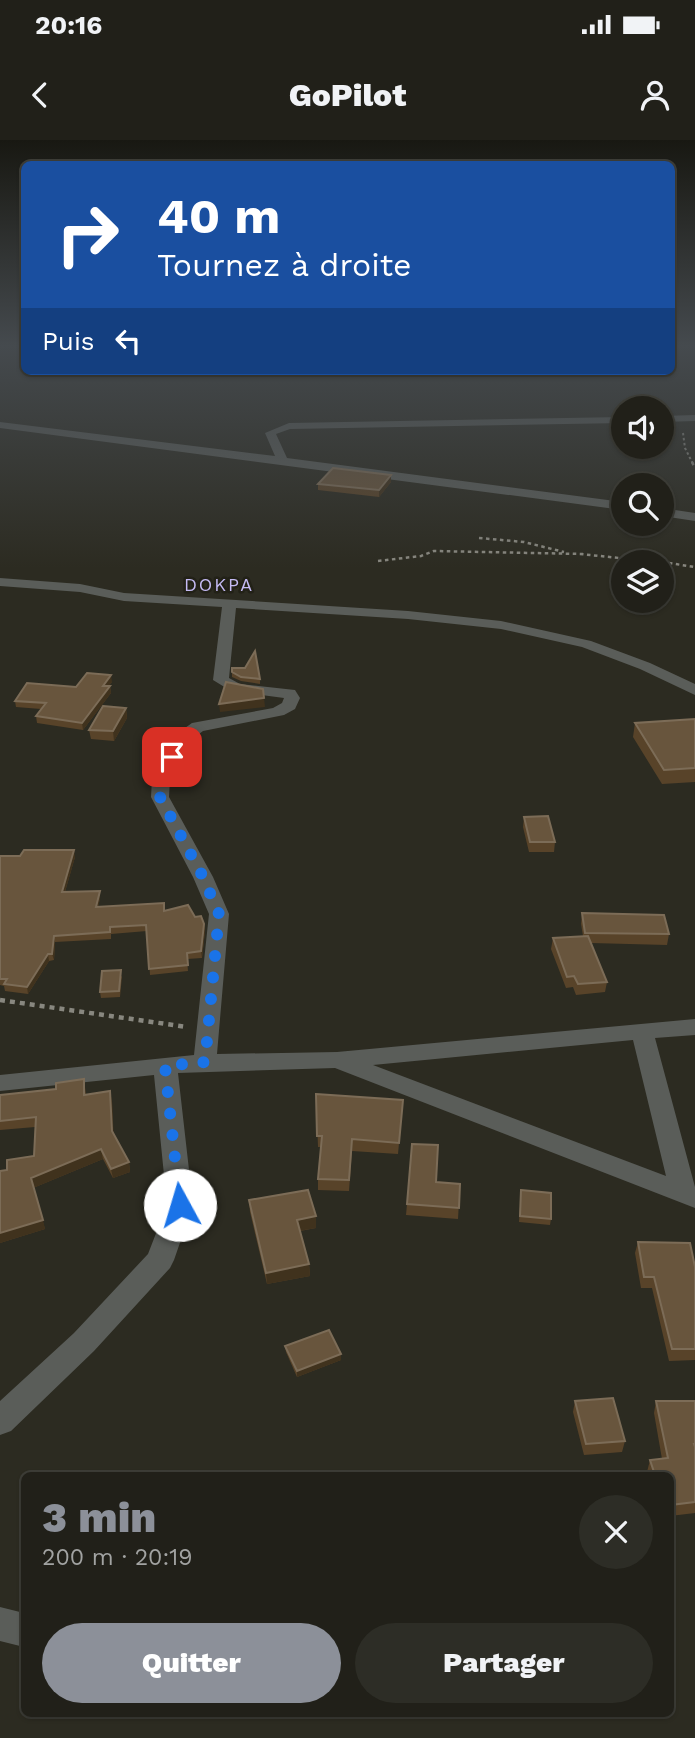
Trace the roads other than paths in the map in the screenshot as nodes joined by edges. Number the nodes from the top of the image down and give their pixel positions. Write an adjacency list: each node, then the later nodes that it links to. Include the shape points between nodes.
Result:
1 (611, 420): 3 (street, via 289,426 270,433)
2 (0, 425): 3 (street)
3 (282, 459): 4 (street)
4 (611, 504)
5 (674, 514): 6 (street)
6 (695, 517)
7 (0, 582): 8 (street)
8 (229, 604): 9 (street, via 408,615 540,632 645,666); 13 (street, via 221,680 237,688 289,693 292,698 289,706 278,712 198,727 184,737 161,779 160,797 219,914)
9 (695, 690)
10 (695, 1027): 11 (street)
11 (642, 1032): 12 (street); 16 (street)
12 (337, 1060): 13 (street); 16 (street)
13 (205, 1062): 14 (street)
14 (165, 1066): 15 (street); 17 (street, via 180,1205 160,1260 85,1342)
15 (0, 1083)
16 (689, 1197)
17 (0, 1421)
18 (0, 1624): 19 (street)
19 (21, 1629)

